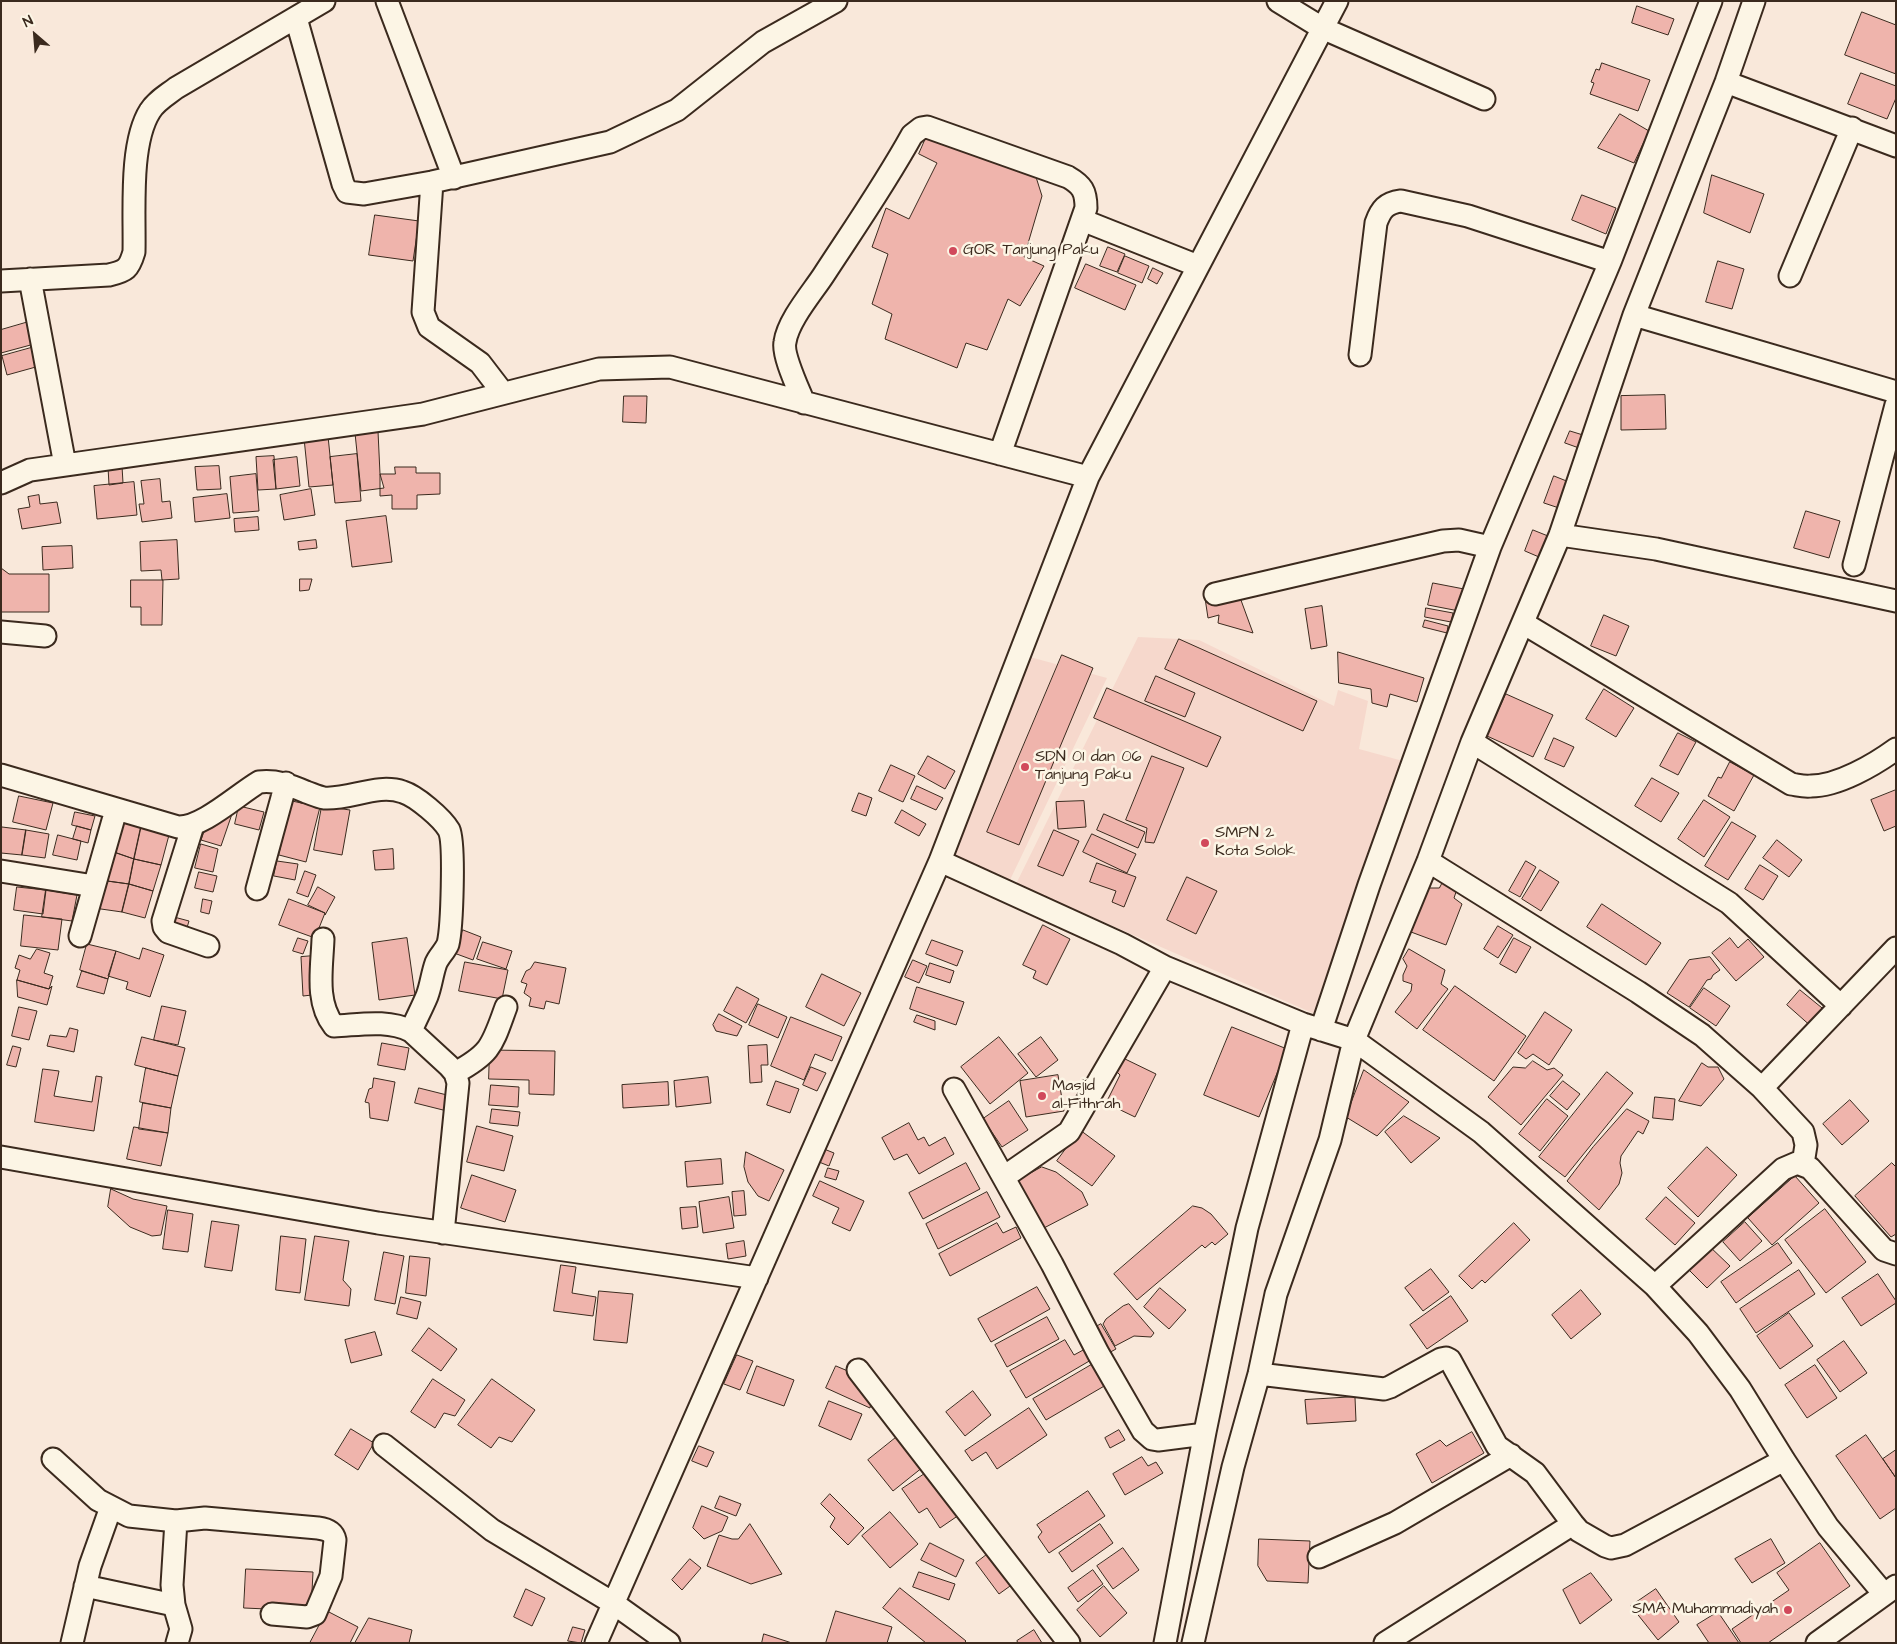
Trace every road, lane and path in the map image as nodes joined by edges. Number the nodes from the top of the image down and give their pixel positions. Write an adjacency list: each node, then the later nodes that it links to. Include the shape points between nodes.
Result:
1 (324, 1): 8 (street)
2 (387, 1): 14 (street)
3 (836, 1): 14 (street, via 763,42 663,118 602,145)
4 (1278, 1): 9 (street)
5 (1337, 1): 9 (street)
6 (1711, 1): 17 (street)
7 (1754, 1): 10 (street)
8 (296, 18): 15 (street, via 348,192 364,194); 20 (street, via 176,88 150,110 136,161 134,252 123,272)
9 (1322, 28): 11 (street); 18 (street)
10 (1726, 82): 12 (street); 22 (street)
11 (1484, 100)
12 (1852, 128): 13 (street); 19 (street)
13 (1896, 146)
14 (454, 178): 15 (street)
15 (432, 182): 25 (street, via 424,319 429,327 485,367)
16 (1082, 220): 18 (street); 26 (street, via 1086,196 1084,188 1074,180 927,127 917,130 794,319 785,340 788,362); 28 (street)
17 (1610, 262): 23 (street, via 1468,216 1402,201 1392,202 1384,207 1376,223); 34 (street)
18 (1198, 266): 31 (street)
19 (1790, 276)
20 (30, 279): 21 (street); 30 (street)
21 (1, 281)
22 (1634, 314): 24 (street); 33 (street)
23 (1360, 355)
24 (1896, 392)
25 (503, 394): 26 (street, via 599,369 670,367); 30 (street, via 424,414)
26 (804, 403): 28 (street)
27 (1896, 405): 29 (street)
28 (1000, 454): 31 (street)
29 (1888, 461): 35 (street)
30 (65, 465): 32 (street, via 30,470)
31 (1088, 477): 47 (street)
32 (1, 484)
33 (1560, 535): 37 (street, via 1656,549); 38 (street)
34 (1490, 547): 36 (street, via 1459,540 1443,542); 59 (street, via 1369,885)
35 (1854, 565)
36 (1214, 594)
37 (1896, 601)
38 (1523, 623): 41 (street); 42 (street, via 1791,784 1828,784 1873,764)
39 (1, 632): 40 (street)
40 (46, 636)
41 (1472, 742): 48 (street); 57 (street, via 1722,898)
42 (1896, 749)
43 (1, 775): 45 (street)
44 (286, 783): 46 (street, via 259,782); 51 (street); 60 (street, via 322,798 347,797 378,790 404,792 448,828 451,836 452,899 448,944 439,958)
45 (116, 810): 46 (street, via 178,827); 50 (street)
46 (193, 825): 54 (street, via 163,921 168,932)
47 (940, 861): 56 (street); 70 (street)
48 (1428, 861): 61 (street); 63 (street, via 1702,1035)
49 (1, 870): 50 (street)
50 (94, 886): 52 (street)
51 (257, 888)
52 (80, 936)
53 (323, 939): 60 (street, via 321,994 327,1017 334,1026 382,1023)
54 (208, 946)
55 (1896, 948): 57 (street)
56 (1165, 967): 59 (street); 67 (street, via 1069,1132)
57 (1841, 1006): 63 (street)
58 (506, 1007): 62 (street, via 488,1049 475,1062)
59 (1312, 1027): 61 (street); 74 (street, via 1247,1228)
60 (411, 1030): 62 (street)
61 (1354, 1040): 71 (street, via 1480,1132); 73 (street, via 1330,1140 1276,1294)
62 (455, 1073): 68 (street, via 458,1083)
63 (1762, 1088): 66 (street, via 1803,1132 1806,1145)
64 (954, 1089): 67 (street)
65 (1, 1157): 68 (street)
66 (1803, 1164): 69 (street, via 1884,1250); 71 (street, via 1783,1169)
67 (1004, 1177): 74 (street, via 1143,1431 1158,1440)
68 (442, 1233): 70 (street)
69 (1896, 1254)
70 (757, 1278): 85 (street)
71 (1655, 1286): 78 (street, via 1698,1333 1740,1389)
72 (858, 1370): 92 (street)
73 (1259, 1374): 76 (street, via 1384,1389 1446,1358 1453,1363 1492,1440); 94 (street, via 1233,1467)
74 (1205, 1432): 93 (street)
75 (384, 1445): 85 (street, via 492,1530)
76 (1511, 1455): 81 (street, via 1535,1473); 82 (street, via 1395,1523)
77 (53, 1459): 79 (street, via 98,1500)
78 (1784, 1460): 81 (street, via 1625,1545 1605,1546); 84 (street, via 1828,1527)
79 (111, 1507): 80 (street, via 129,1516); 83 (street)
80 (176, 1521): 86 (street); 87 (street, via 205,1518 329,1530 335,1540 331,1576 315,1614 307,1617)
81 (1572, 1524): 95 (street)
82 (1318, 1557)
83 (85, 1586): 86 (street); 88 (street)
84 (1890, 1590): 96 (street)
85 (613, 1602): 90 (street); 91 (street)
86 (174, 1605): 89 (street, via 181,1630)
87 (272, 1614)
88 (72, 1643)
89 (177, 1643)
90 (596, 1643)
91 (669, 1643)
92 (1070, 1643)
93 (1165, 1643)
94 (1194, 1643)
95 (1385, 1643)
96 (1817, 1643)

